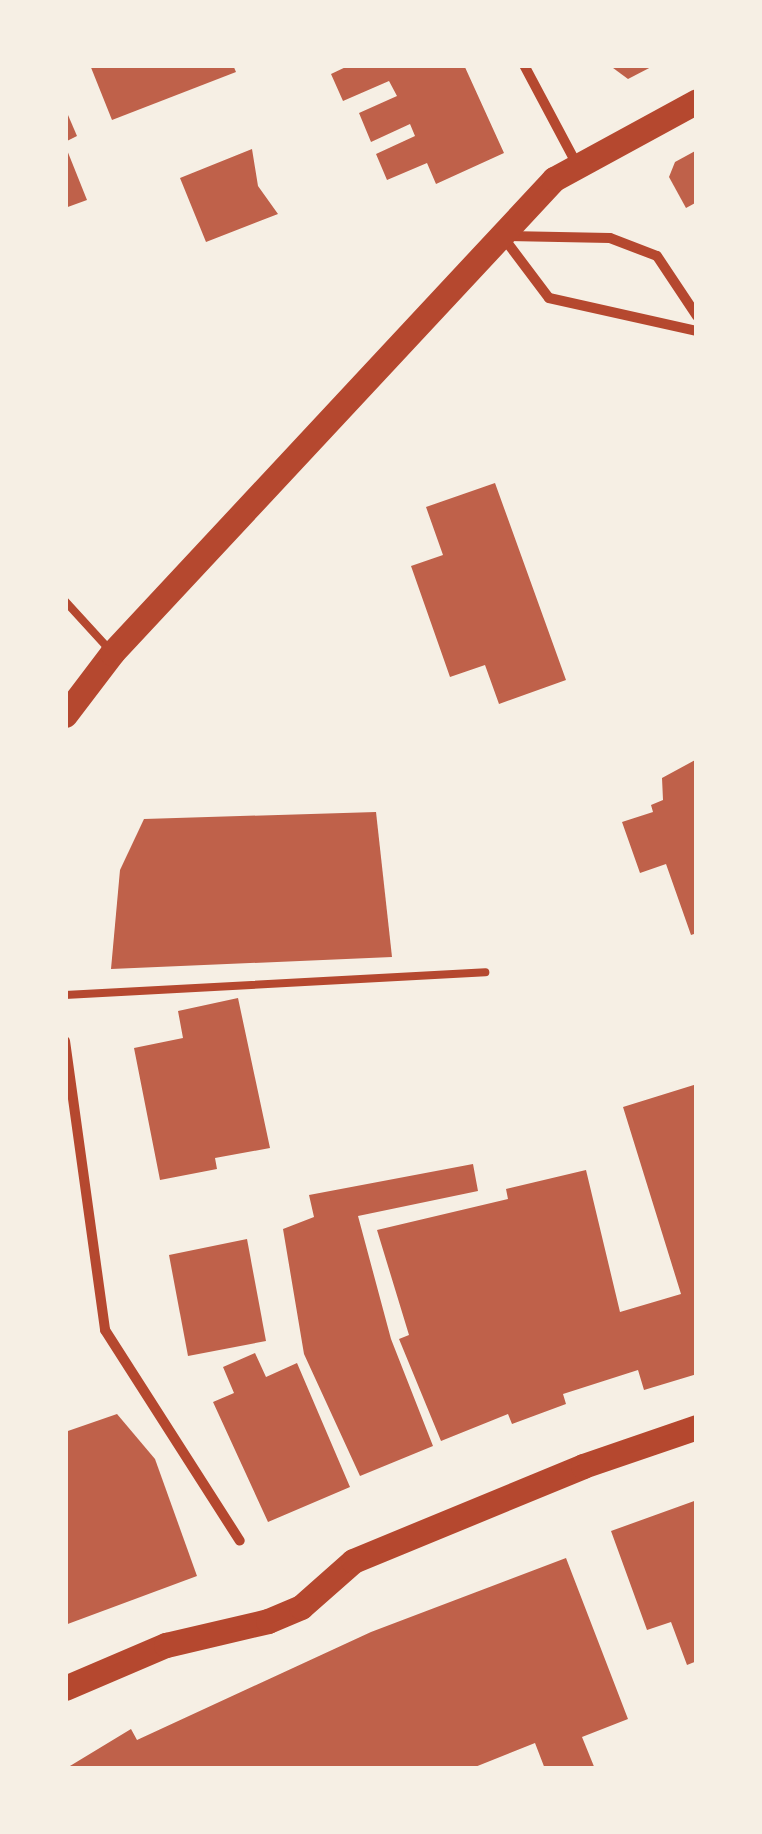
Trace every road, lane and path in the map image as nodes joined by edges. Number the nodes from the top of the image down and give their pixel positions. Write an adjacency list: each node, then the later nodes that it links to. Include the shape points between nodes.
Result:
1 (524, 65): 3 (street)
2 (697, 100): 3 (main road)
3 (576, 162): 4 (main road)
4 (502, 237): 5 (street, via 610,238 657,256); 6 (street, via 549,298); 8 (main road)
5 (697, 316)
6 (697, 331)
7 (65, 601): 8 (lane)
8 (112, 653): 9 (main road)
9 (65, 715)
10 (485, 972): 11 (lane)
11 (65, 995)
12 (65, 1041): 14 (street, via 105,1330)
13 (697, 1427): 15 (main road, via 353,1561 300,1607 268,1621 166,1645)
14 (240, 1541)
15 (65, 1688)

